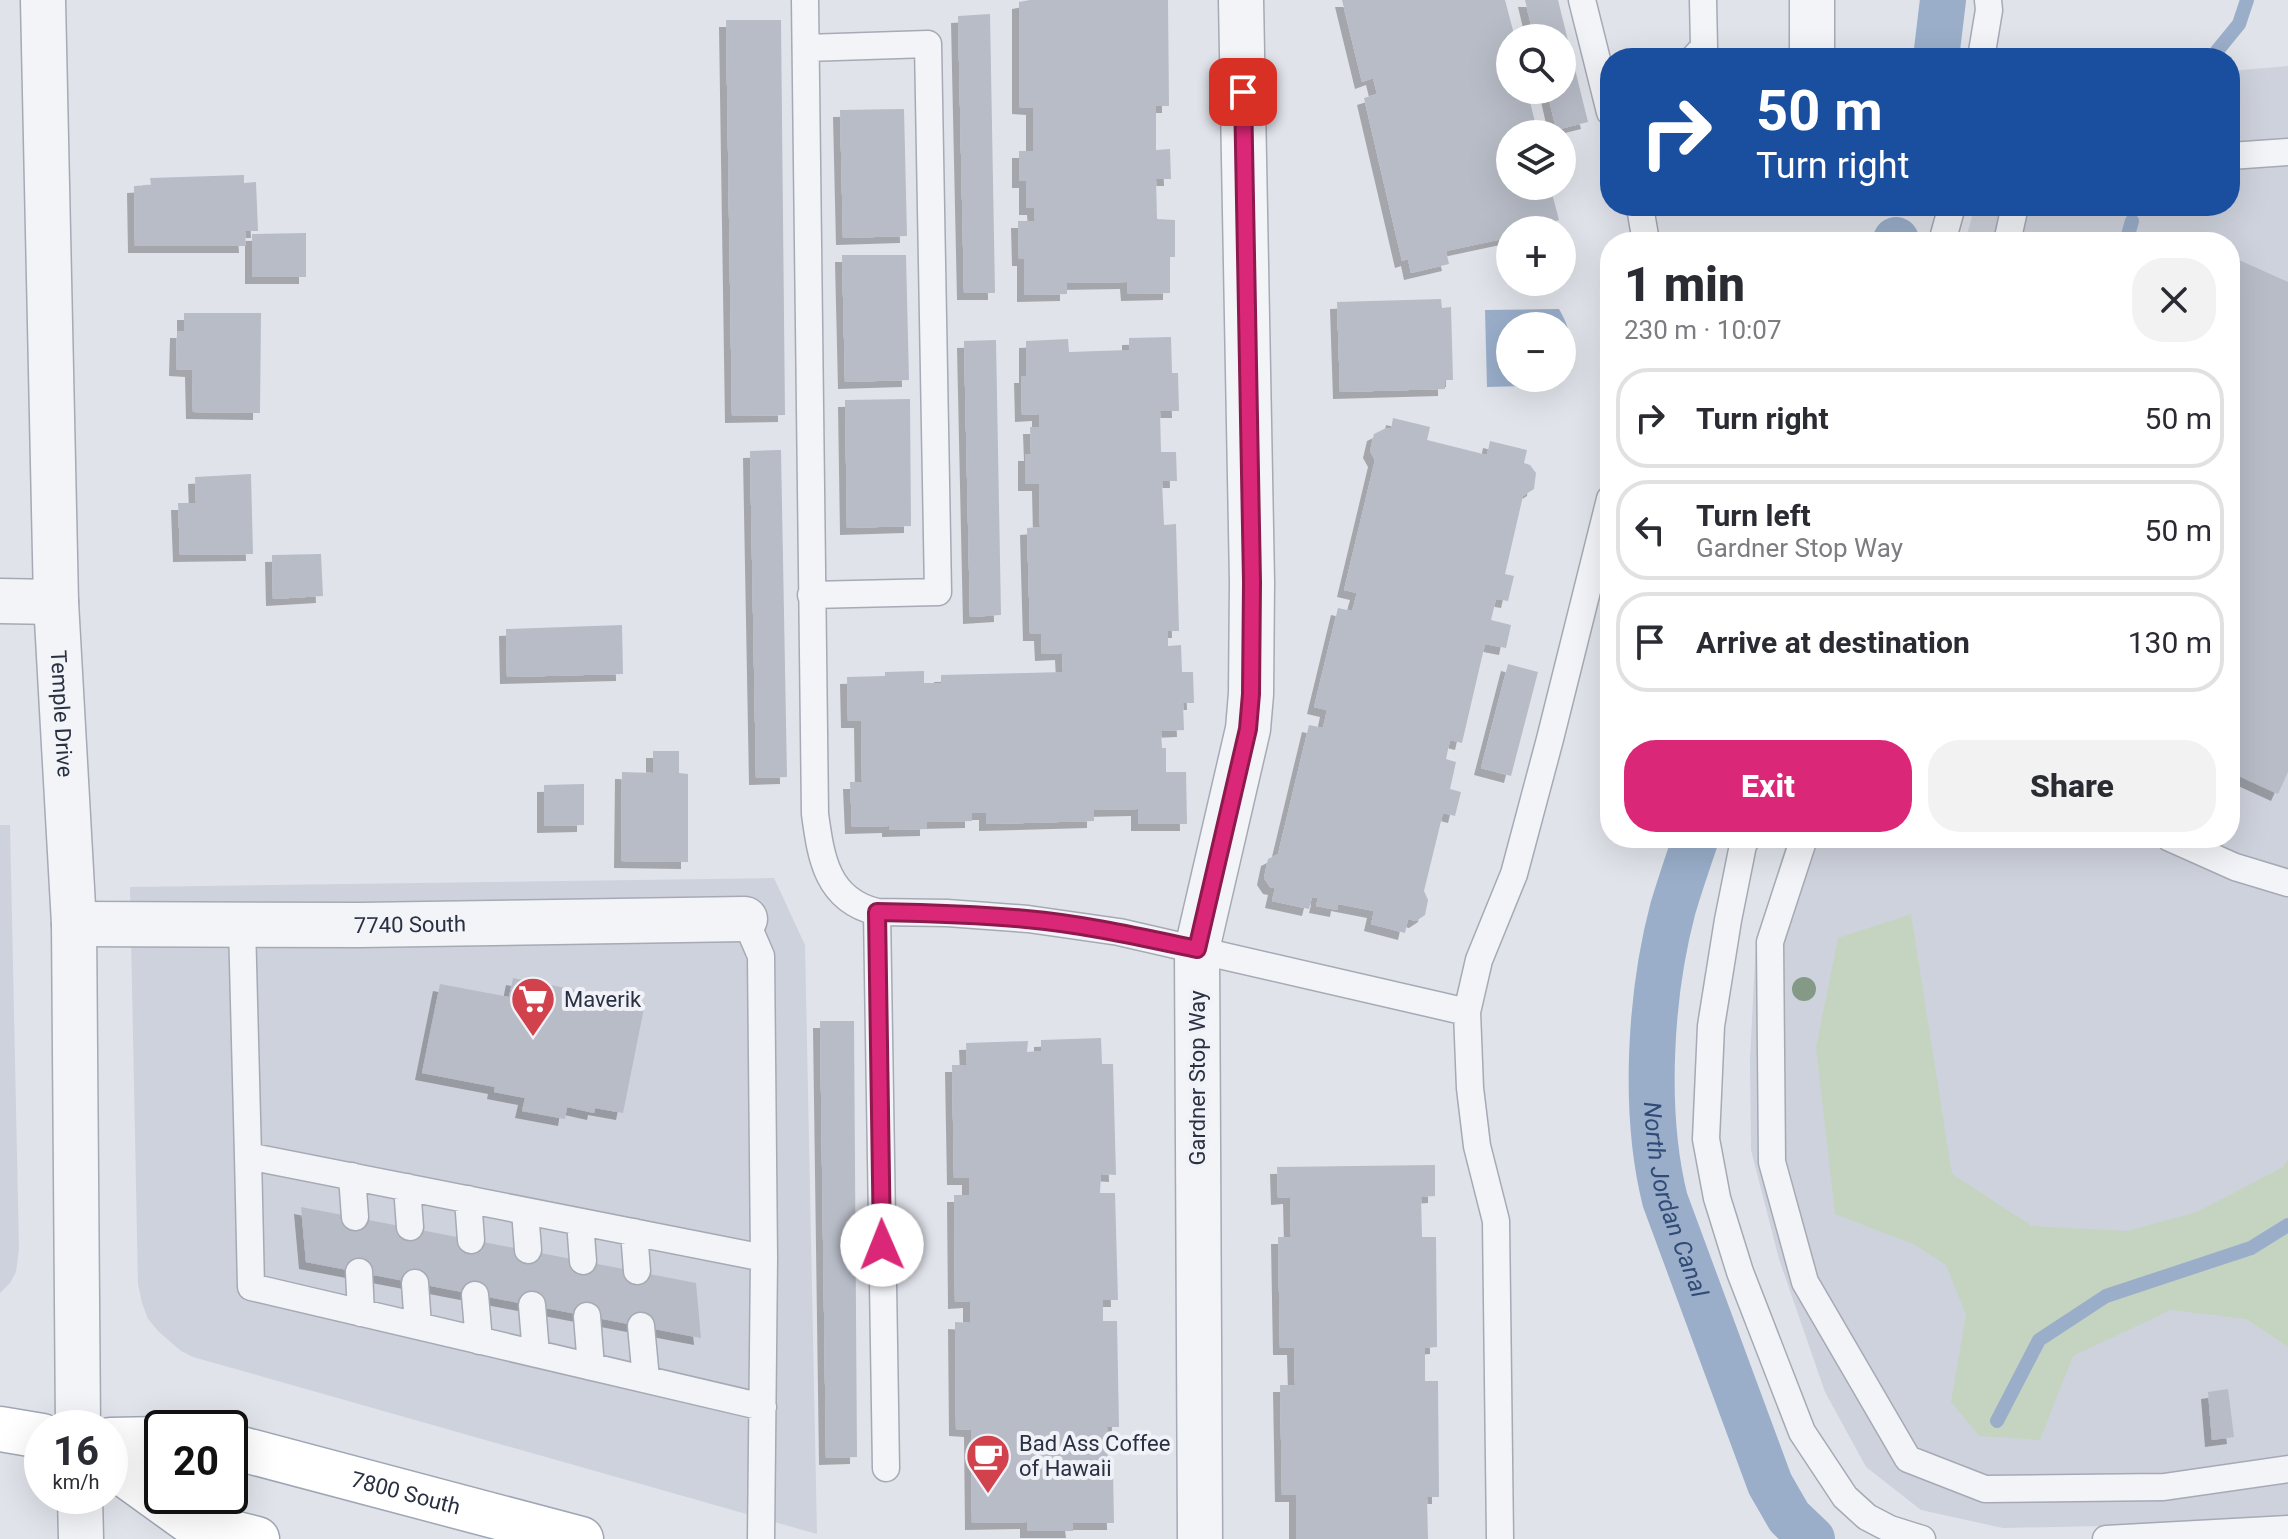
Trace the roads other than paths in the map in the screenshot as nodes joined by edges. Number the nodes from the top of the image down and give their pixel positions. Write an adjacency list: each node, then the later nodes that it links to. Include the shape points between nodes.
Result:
1 (43, 0): 18 (street, Temple Drive)
2 (805, 0): 8 (lane)
3 (1241, 0): 27 (street, Gardner Stop Way, via 1251,694 1248,729)
4 (1582, 0): 12 (lane)
5 (1703, 0): 9 (lane)
6 (1812, 0): 10 (street)
7 (1988, 0): 11 (lane)
8 (806, 48): 16 (lane); 16 (lane, via 928,44 938,592)
9 (1703, 48)
10 (1812, 48)
11 (1983, 48)
12 (1600, 66)
13 (2288, 152): 14 (lane)
14 (2240, 155)
15 (1600, 539): 28 (lane, via 1518,859 1479,960)
16 (811, 595): 23 (lane, via 818,842 828,873 848,901)
17 (0, 601): 18 (street)
18 (56, 602): 25 (street, Temple Drive)
19 (1742, 848): 71 (lane, via 1711,1026 1706,1139 1717,1198 1802,1432 1845,1497 1867,1517)
20 (1801, 848): 61 (lane, via 1770,942 1772,1162 1805,1282 1908,1459 1985,1489 2164,1487)
21 (2192, 848): 22 (lane)
22 (2288, 883)
23 (877, 912): 27 (lane, via 1028,919); 60 (lane)
24 (745, 919): 26 (street, 7740 South); 40 (lane, via 761,956)
25 (74, 924): 26 (street, 7740 South); 56 (street, Temple Drive)
26 (242, 925): 29 (lane)
27 (1197, 949): 28 (lane); 69 (street, Gardner Stop Way)
28 (1467, 1012): 70 (lane, via 1477,1146 1496,1221)
29 (248, 1156): 30 (lane); 47 (lane, via 251,1287)
30 (352, 1176): 31 (lane); 34 (lane)
31 (407, 1187): 32 (lane); 36 (lane)
32 (468, 1199): 33 (lane); 38 (lane)
33 (525, 1211): 35 (lane); 39 (lane)
34 (355, 1217)
35 (580, 1222): 37 (lane); 41 (lane)
36 (410, 1227)
37 (634, 1232): 40 (lane); 42 (lane)
38 (471, 1240)
39 (528, 1250)
40 (764, 1258): 55 (lane)
41 (583, 1261)
42 (637, 1271)
43 (359, 1272): 47 (lane)
44 (415, 1283): 49 (lane)
45 (475, 1295): 51 (lane)
46 (532, 1305): 52 (lane)
47 (361, 1313): 49 (lane)
48 (587, 1316): 53 (lane)
49 (418, 1326): 51 (lane)
50 (641, 1326): 54 (lane)
51 (479, 1341): 52 (lane)
52 (536, 1354): 53 (lane)
53 (591, 1367): 54 (lane)
54 (646, 1379): 55 (lane)
55 (763, 1407): 68 (lane)
56 (78, 1410)
57 (0, 1429): 58 (main road)
58 (24, 1433)
59 (248, 1451): 67 (main road, 7800 South)
60 (886, 1468)
61 (2288, 1469)
62 (128, 1477): 66 (main road, via 192,1523)
63 (80, 1514): 65 (street)
64 (2288, 1529): 72 (lane)
65 (81, 1539)
66 (257, 1539)
67 (581, 1539)
68 (761, 1539)
69 (1200, 1539)
70 (1500, 1539)
71 (1922, 1539)
72 (2106, 1539)

